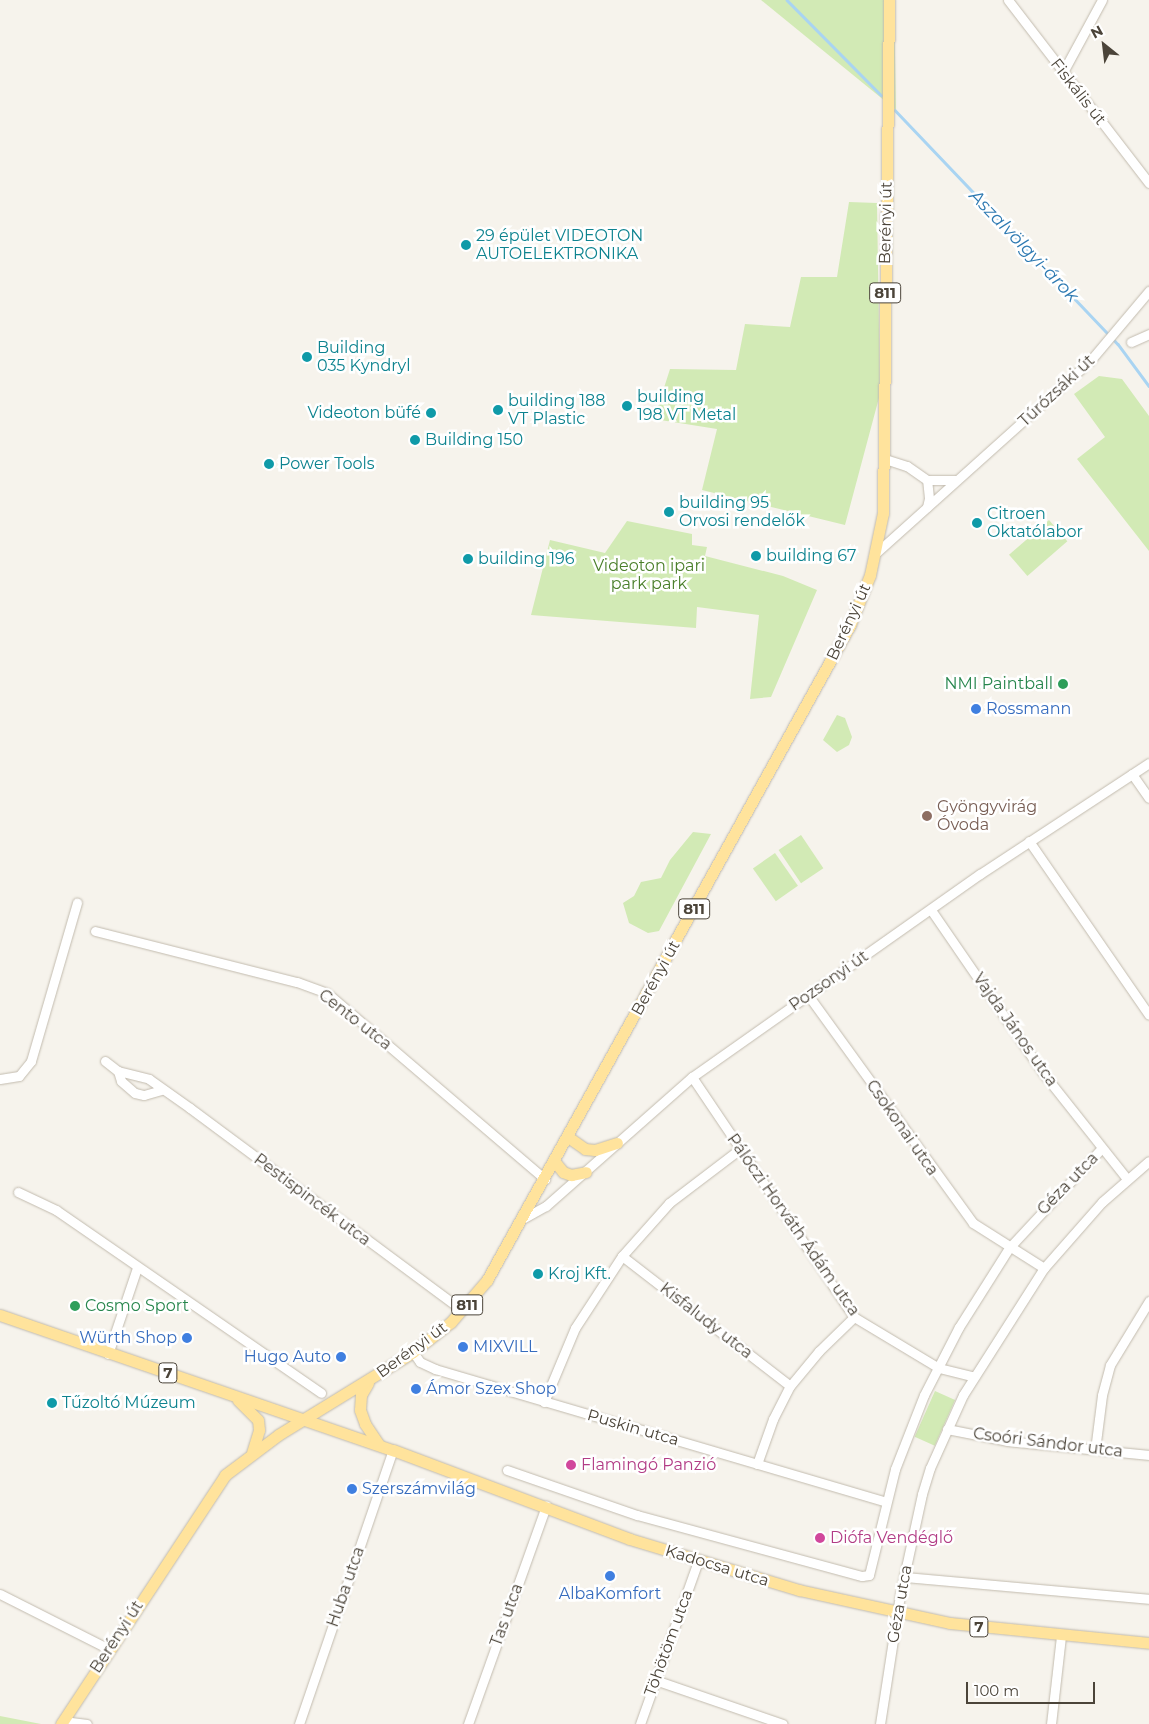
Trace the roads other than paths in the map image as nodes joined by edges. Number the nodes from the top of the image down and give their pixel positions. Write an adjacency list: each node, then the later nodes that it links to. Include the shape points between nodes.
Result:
1 (889, 0): 9 (main road, Berényi út / 811)
2 (1008, 0): 4 (street, Fiskális út)
3 (1102, 0): 4 (street)
4 (1063, 72): 5 (street, Fiskális út)
5 (1149, 183)
6 (1149, 291): 11 (street, Túrózsáki út, via 1107,344 1048,401)
7 (1149, 334): 8 (street)
8 (1131, 342)
9 (884, 459): 10 (street, via 907,466); 13 (main road, Berényi út / 811, via 883,513)
10 (927, 480): 11 (street); 12 (street, via 930,498)
11 (955, 480): 12 (street, Túrózsáki út)
12 (927, 507): 13 (street, Túrózsáki út)
13 (876, 552): 28 (main road, Berényi út / 811, via 865,592 842,641)
14 (1149, 763): 15 (street, Pozsonyi út)
15 (1132, 774): 16 (street); 17 (street, Pozsonyi út)
16 (1149, 798)
17 (1029, 841): 19 (street, Pozsonyi út); 22 (street)
18 (77, 904): 26 (street, via 31,1061 19,1076)
19 (931, 910): 21 (street, Pozsonyi út); 31 (street, Vajda János utca, via 1028,1051)
20 (95, 931): 36 (street, Cento utca, via 296,982 326,993)
21 (808, 995): 25 (street, Pozsonyi út); 39 (street, Csokonai utca, via 956,1202 973,1223)
22 (1149, 1015)
23 (105, 1061): 24 (street, Pestispincék utca)
24 (118, 1071): 27 (street, Pestispincék utca, via 136,1073); 27 (street, Pestispincék utca, via 121,1081 135,1093 144,1095)
25 (692, 1077): 29 (street, Pozsonyi út); 30 (street, Pálóczi Horváth Ádám utca)
26 (0, 1078)
27 (162, 1090): 44 (street, Pestispincék utca)
28 (568, 1137): 29 (main road, via 585,1149 595,1150); 33 (main road, Berényi út / 811)
29 (617, 1143): 34 (street, Pozsonyi út)
30 (740, 1148): 40 (street, via 668,1203); 46 (street, Pálóczi Horváth Ádám utca)
31 (1101, 1149): 35 (street, Géza utca); 39 (street, Géza utca)
32 (1149, 1161): 35 (street, Géza utca)
33 (555, 1162): 34 (main road, via 563,1172 571,1175); 36 (main road, Berényi út / 811)
34 (586, 1172): 38 (street, Pozsonyi út, via 546,1206)
35 (1127, 1179): 42 (street, Géza utca, via 1085,1219)
36 (545, 1180): 38 (main road, Berényi út / 811)
37 (18, 1192): 41 (street, via 56,1210)
38 (524, 1218): 44 (main road, Berényi út / 811, via 487,1280)
39 (1009, 1248): 42 (street); 49 (street, Géza utca, via 959,1327)
40 (622, 1256): 52 (street, Kisfaludy utca); 55 (street, via 575,1328)
41 (137, 1268): 48 (street); 54 (street)
42 (1044, 1268): 50 (street, Géza utca)
43 (1149, 1301): 60 (street, via 1110,1365 1102,1395)
44 (462, 1310): 47 (main road, Berényi út / 811)
45 (0, 1315): 48 (main road, 7)
46 (854, 1317): 49 (street, Pálóczi Horváth Ádám utca); 52 (street, via 819,1351)
47 (413, 1352): 51 (main road, Berényi út / 811); 55 (street, Puskin utca, via 424,1364 436,1370)
48 (108, 1354): 53 (main road, 7)
49 (939, 1368): 50 (street); 65 (street, Géza utca, via 908,1435)
50 (974, 1377): 57 (street, Géza utca)
51 (368, 1383): 56 (main road, Berényi út / 811); 58 (main road, via 361,1395 360,1410)
52 (790, 1386): 63 (street, via 772,1419)
53 (228, 1392): 56 (main road, 7); 61 (main road, via 248,1407 258,1420 259,1430)
54 (321, 1393)
55 (544, 1402): 63 (street, Puskin utca)
56 (303, 1419): 58 (main road, Kadocsa utca / 7); 61 (main road, Berényi út)
57 (947, 1428): 60 (street, Csoóri Sándor utca, via 1007,1441); 69 (street, Géza utca, via 922,1494)
58 (379, 1445): 59 (main road, Kadocsa utca / 7)
59 (393, 1450): 66 (main road, Kadocsa utca / 7); 79 (street, Huba utca)
60 (1095, 1450): 62 (street, Csoóri Sándor utca)
61 (252, 1453): 75 (main road, Berényi út, via 215,1488)
62 (1149, 1455)
63 (757, 1464): 65 (street, Puskin utca)
64 (507, 1470): 68 (street, Kadocsa utca, via 637,1515 862,1576)
65 (886, 1502): 68 (street, Géza utca)
66 (546, 1506): 67 (main road, Kadocsa utca / 7); 80 (street, Tas utca)
67 (698, 1562): 72 (main road, Kadocsa utca / 7); 76 (street, Töhötöm utca)
68 (869, 1574)
69 (904, 1577): 71 (street); 72 (street, Géza utca)
70 (0, 1594): 75 (street)
71 (1149, 1599)
72 (897, 1614): 73 (main road, Kadocsa utca / 7); 83 (street, Géza utca)
73 (1061, 1636): 74 (main road, Kadocsa utca / 7); 84 (street)
74 (1149, 1643)
75 (110, 1650): 77 (main road, Berényi út)
76 (655, 1680): 81 (street, Töhötöm utca); 82 (street)
77 (62, 1723): 78 (street)
78 (87, 1724)
79 (299, 1724)
80 (468, 1724)
81 (640, 1724)
82 (783, 1724)
83 (880, 1724)
84 (1051, 1724)

